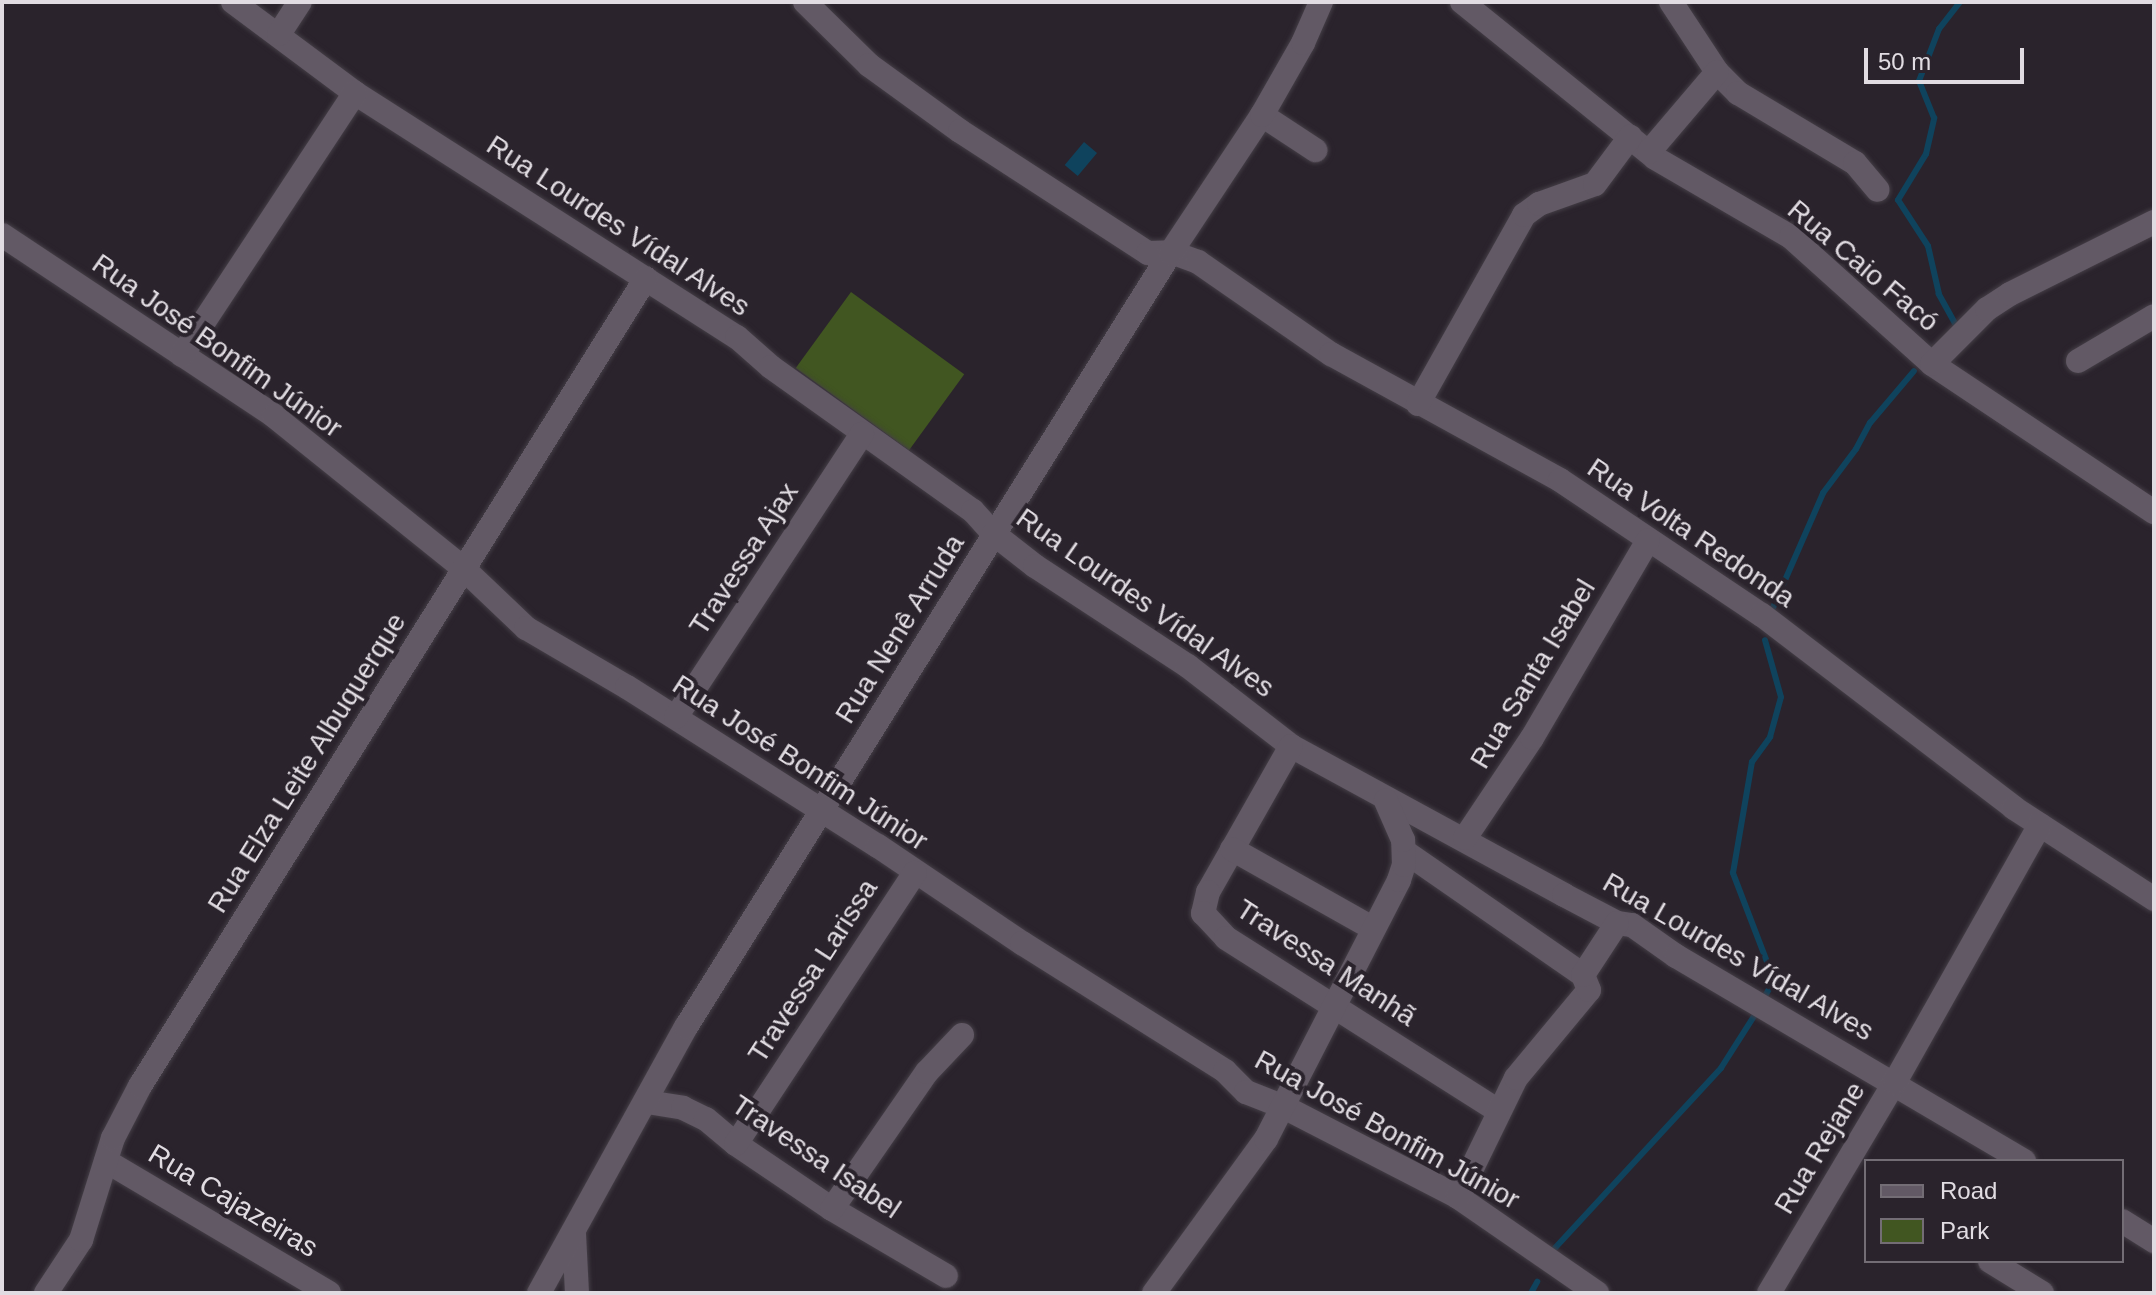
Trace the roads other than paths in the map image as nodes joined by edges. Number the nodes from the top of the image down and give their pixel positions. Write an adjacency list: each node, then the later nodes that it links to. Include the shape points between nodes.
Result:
1 (233, 2): 7 (street, Rua Lourdes Vídal Alves)
2 (300, 2): 7 (street)
3 (805, 2): 16 (street, Rua Volta Redonda, via 869,65 960,131 1148,253)
4 (1321, 2): 10 (street, Rua Nenê Arruda)
5 (1462, 2): 11 (street, Rua Caio Facó)
6 (1671, 2): 8 (street)
7 (279, 34): 9 (street, Rua Lourdes Vídal Alves)
8 (1717, 72): 11 (street); 13 (street, via 1755,105 1855,163)
9 (355, 93): 17 (street, Rua Lourdes Vídal Alves); 19 (street)
10 (1262, 115): 12 (street); 16 (street, Rua Nenê Arruda)
11 (1639, 145): 21 (street, Rua Caio Facó, via 1791,237); 22 (street, via 1595,184 1539,204 1524,215)
12 (1315, 150)
13 (1878, 190)
14 (2154, 222): 21 (street, via 2010,294 1987,309)
15 (2, 235): 19 (street, Rua José Bonfim Júnior)
16 (1171, 252): 22 (street, Rua Volta Redonda, via 1198,262 1331,354); 25 (street, Rua Nenê Arruda)
17 (646, 278): 23 (street, Rua Lourdes Vídal Alves, via 737,337); 27 (street, Rua Elza Leite Albuquerque)
18 (2154, 316): 20 (street)
19 (182, 355): 27 (street, Rua José Bonfim Júnior, via 274,416)
20 (2078, 361)
21 (1932, 364): 24 (street, Rua Caio Facó)
22 (1418, 404): 26 (street, Rua Volta Redonda, via 1560,480)
23 (862, 434): 25 (street, Rua Lourdes Vídal Alves, via 973,511); 28 (street, Travessa Ajax)
24 (2154, 512)
25 (994, 534): 29 (street, Rua Lourdes Vídal Alves, via 1214,684); 31 (street, Rua Nenê Arruda)
26 (1648, 540): 32 (street, Rua Volta Redonda, via 1762,615 1938,753); 33 (street, Rua Santa Isabel, via 1540,725)
27 (464, 569): 28 (street, Rua José Bonfim Júnior, via 526,628); 49 (street, Rua Elza Leite Albuquerque, via 140,1086)
28 (676, 717): 31 (street, Rua José Bonfim Júnior)
29 (1291, 746): 30 (street, Rua Lourdes Vídal Alves); 34 (street, Travessa Manhã)
30 (1386, 801): 33 (street, Rua Lourdes Vídal Alves); 35 (street)
31 (821, 812): 36 (street, Rua José Bonfim Júnior); 44 (street, Rua Nenê Arruda, via 686,1027)
32 (2040, 825): 37 (street, Rua Volta Redonda); 43 (street, Rua Rejane)
33 (1465, 838): 38 (street, Rua Lourdes Vídal Alves)
34 (1232, 849): 39 (street); 41 (street, Travessa Manhã, via 1203,903 1203,913 1226,938)
35 (1404, 851): 39 (street, via 1399,880); 40 (street)
36 (915, 873): 45 (street, Rua José Bonfim Júnior, via 1225,1071 1246,1092); 47 (street, Travessa Larissa)
37 (2154, 899)
38 (1617, 923): 40 (street); 43 (street, Rua Lourdes Vídal Alves, via 1632,925 1676,956)
39 (1372, 928): 41 (street)
40 (1583, 975): 46 (street, via 1589,988 1584,999 1541,1052 1531,1057)
41 (1336, 1006): 45 (street); 46 (street, Travessa Manhã)
42 (962, 1035): 51 (street, via 927,1072)
43 (1895, 1082): 48 (street, Rua Lourdes Vídal Alves); 63 (street, Rua Rejane)
44 (647, 1102): 47 (street, Travessa Isabel, via 693,1112); 53 (street, Rua Nenê Arruda)
45 (1284, 1107): 50 (street, Rua José Bonfim Júnior); 61 (street, via 1247,1169)
46 (1499, 1111): 50 (street)
47 (736, 1144): 51 (street, Travessa Isabel)
48 (2021, 1159)
49 (106, 1161): 57 (street, Rua Elza Leite Albuquerque, via 81,1240); 58 (street, Rua Cajazeiras)
50 (1458, 1197): 62 (street, Rua José Bonfim Júnior)
51 (832, 1209): 56 (street, Travessa Isabel)
52 (2124, 1222): 54 (street)
53 (574, 1234): 59 (street, Rua Nenê Arruda); 60 (street)
54 (2154, 1241)
55 (1993, 1263): 64 (street)
56 (946, 1276)
57 (46, 1293)
58 (329, 1293)
59 (539, 1293)
60 (577, 1293)
61 (1154, 1293)
62 (1597, 1293)
63 (1769, 1293)
64 (2042, 1293)

